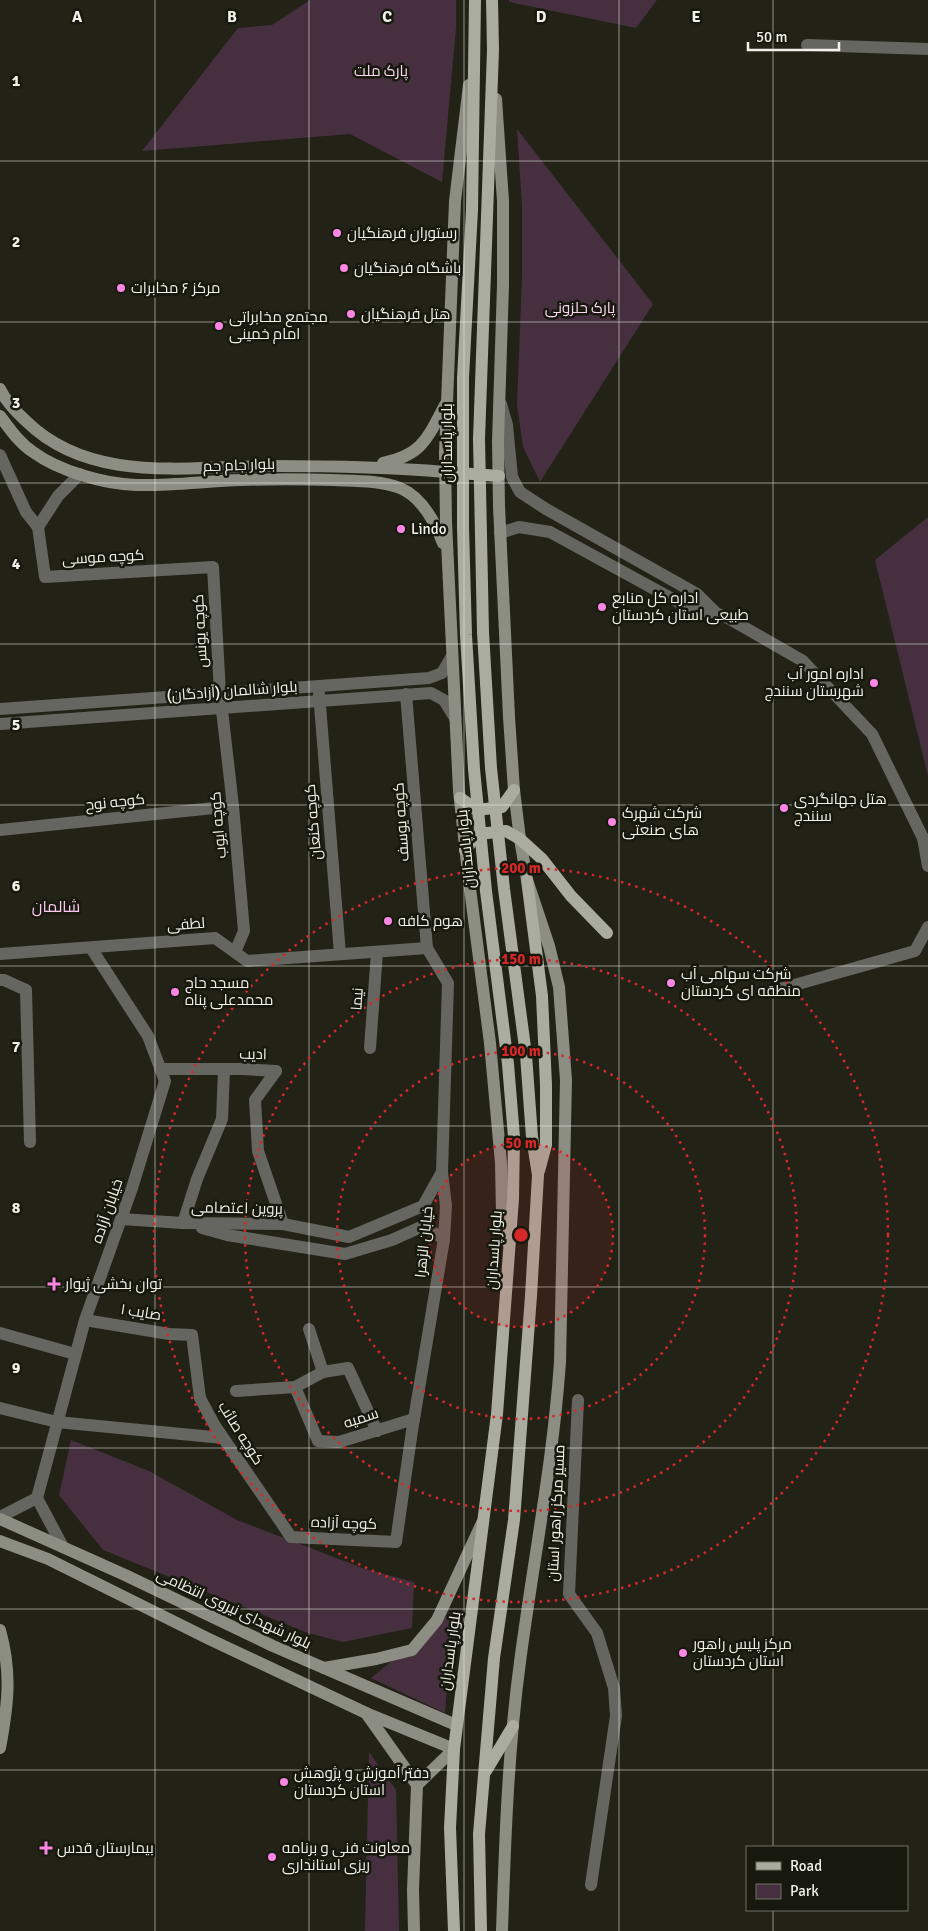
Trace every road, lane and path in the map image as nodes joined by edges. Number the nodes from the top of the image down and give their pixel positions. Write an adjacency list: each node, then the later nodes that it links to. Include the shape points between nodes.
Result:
1 (475, 0): 5 (main road, بلوار پاسداران)
2 (492, 0): 6 (main road)
3 (807, 45): 4 (street)
4 (928, 49)
5 (474, 50): 9 (main road, via 454,201); 63 (main road, بلوار پاسداران, via 472,210 463,378 463,517 474,769 513,1128)
6 (493, 50): 8 (main road, via 502,201); 58 (main road, via 479,429 483,632 493,787)
7 (0, 389): 13 (main road, بلوار جام جم, via 17,414 55,444 107,463)
8 (500, 397): 16 (main road); 20 (street, via 507,425 512,477 520,492)
9 (447, 401): 12 (main road, via 427,438 412,454); 14 (main road)
10 (0, 419): 15 (main road, بلوار جام جم, via 32,452 52,464)
11 (0, 455): 18 (street, via 26,512)
12 (363, 467): 13 (main road, بلوار جام جم, via 236,466); 14 (main road, بلوار جام جم)
13 (170, 470): 17 (main road)
14 (445, 472): 16 (main road, bridge); 23 (main road)
15 (80, 474): 17 (main road, بلوار جام جم, via 135,485); 18 (street, via 58,496)
16 (499, 476): 19 (main road)
17 (170, 484): 23 (main road, بلوار جام جم, via 309,479 376,482 400,488 422,505 436,524)
18 (38, 527): 22 (street, کوچه موسی, via 45,577)
19 (500, 533): 21 (street, via 519,527 550,532); 34 (main road)
20 (610, 545): 21 (street); 24 (street, via 697,594)
21 (603, 560): 24 (street, via 690,608)
22 (213, 567): 27 (street, کوچه یونس)
23 (448, 572): 25 (main road)
24 (716, 613): 39 (street, via 803,661 872,734)
25 (452, 656): 26 (street, بلوار شالمان (آزادگان), via 442,673 429,678); 32 (main road)
26 (318, 686): 27 (street, بلوار شالمان (آزادگان)); 29 (street, کوچه کنعان)
27 (220, 693): 30 (street, کوچه ایوب); 31 (street, بلوار شالمان (آزادگان))
28 (406, 694): 29 (street, بلوار شالمان (آزادگان)); 32 (street, بلوار شالمان (آزادگان), via 431,693 444,700); 46 (street, کوچه یوسف)
29 (319, 701): 30 (street, بلوار شالمان (آزادگان)); 50 (street, کوچه کنعان)
30 (222, 708): 33 (street, بلوار شالمان (آزادگان)); 36 (street, کوچه ایوب)
31 (0, 709)
32 (455, 718): 35 (main road)
33 (0, 724)
34 (514, 790): 35 (main road, bridge, via 502,807 477,810); 38 (main road)
35 (460, 798): 40 (main road)
36 (233, 806): 37 (street, کوچه نوح); 47 (street, کوچه ایوب, via 244,931)
37 (0, 830)
38 (520, 839): 40 (main road, bridge, via 506,831 478,834); 42 (main road); 44 (main road, via 542,859 571,896)
39 (925, 842): 41 (street)
40 (465, 850): 63 (main road, via 490,1043 501,1163 502,1214)
41 (928, 866)
42 (527, 880): 58 (main road, via 542,996 546,1084 546,1145); 90 (main road, via 559,987 566,1080 566,1142 557,1408)
43 (928, 927): 52 (street, via 914,951)
44 (607, 933)
45 (91, 948): 47 (street, لطفی, via 215,938); 49 (street, لطفی); 54 (street, خیابان آزاده, via 148,1036)
46 (427, 948): 48 (street, لطفی); 57 (street, خیابان الزهرا, via 448,983)
47 (235, 952): 50 (street, لطفی, via 247,961)
48 (377, 952): 50 (street, لطفی); 53 (street, نیما)
49 (0, 954)
50 (340, 954)
51 (0, 980): 56 (street, via 26,990)
52 (773, 991)
53 (370, 1048)
54 (160, 1069): 55 (street); 59 (street, خیابان آزاده, via 164,1081)
55 (224, 1070): 60 (street, ادیب, via 222,1119); 61 (street, ادیب, via 276,1071 255,1100 258,1151)
56 (30, 1142)
57 (442, 1172): 61 (street, پروین اعتصامی, via 423,1206 349,1236); 62 (street, خیابان الزهرا, via 446,1206)
58 (538, 1175): 94 (main road, via 514,1520 494,1658)
59 (121, 1219): 60 (street); 64 (street, خیابان آزاده)
60 (183, 1223): 61 (street, پروین اعتصامی); 62 (street, پروین اعتصامی, via 227,1235 346,1254 392,1240 423,1226)
61 (283, 1224)
62 (444, 1239): 74 (street, خیابان الزهرا)
63 (509, 1250): 80 (main road, بلوار پاسداران, via 498,1405)
64 (85, 1320): 67 (street, صایب ۱, via 169,1334); 68 (street, خیابان آزاده)
65 (309, 1329): 69 (street)
66 (0, 1333): 68 (street)
67 (192, 1334): 77 (street, کوچه صائب, via 200,1398)
68 (76, 1354): 75 (street, خیابان آزاده)
69 (323, 1372): 70 (street); 76 (street, via 348,1368)
70 (295, 1387): 71 (street); 76 (street, سمیه, via 318,1441 340,1442)
71 (236, 1391)
72 (578, 1400): 96 (street, مسیر مرکز راهور استان, via 569,1594 597,1633 614,1688 616,1716)
73 (0, 1408): 75 (street)
74 (414, 1419): 76 (street, سمیه); 83 (street, خیابان الزهرا)
75 (57, 1422): 77 (street); 78 (street, خیابان آزاده)
76 (376, 1430)
77 (223, 1438): 81 (street, کوچه صائب)
78 (37, 1498): 79 (street); 84 (street)
79 (0, 1518): 84 (main road, بلوار شهدای نیروی انتظامی)
80 (485, 1518): 86 (main road, via 437,1620 412,1650); 89 (main road, بلوار پاسداران)
81 (291, 1537): 83 (street, کوچه آزاده)
82 (0, 1541): 88 (main road, via 48,1559)
83 (396, 1542)
84 (63, 1547): 86 (main road, بلوار شهدای نیروی انتظامی)
85 (0, 1630): 92 (main road, via 7,1654 8,1710)
86 (324, 1668): 87 (main road, بلوار شهدای نیروی انتظامی)
87 (413, 1706): 89 (main road, بلوار شهدای نیروی انتظامی); 91 (main road, via 412,1721)
88 (366, 1713): 91 (main road); 95 (main road)
89 (456, 1725): 93 (main road, بلوار پاسداران)
90 (513, 1726): 94 (main road); 100 (main road, via 504,1842)
91 (403, 1728): 93 (main road)
92 (0, 1748)
93 (454, 1749): 95 (main road); 98 (main road, بلوار پاسداران, via 450,1828)
94 (484, 1775): 99 (main road, via 479,1834)
95 (417, 1785): 97 (main road)
96 (591, 1885)
97 (414, 1931)
98 (454, 1931)
99 (481, 1931)
100 (502, 1931)

